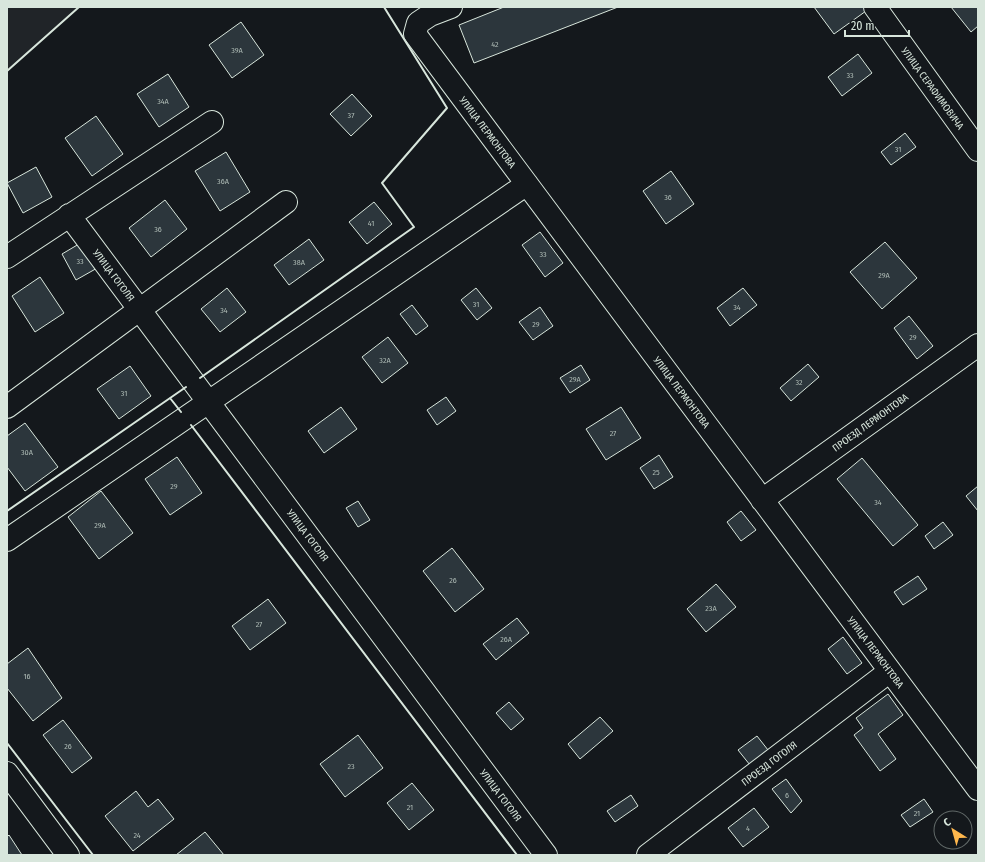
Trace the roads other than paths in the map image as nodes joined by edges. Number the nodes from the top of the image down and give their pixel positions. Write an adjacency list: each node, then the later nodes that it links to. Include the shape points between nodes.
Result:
1 (451, 7): 5 (street, УЛИЦА ЛЕРМОНТОВА, via 418,23 414,34)
2 (875, 7): 4 (street, УЛИЦА СЕРАФИМОВИЧА)
3 (212, 122): 7 (street)
4 (978, 150)
5 (527, 184): 11 (street); 13 (street, УЛИЦА ЛЕРМОНТОВА)
6 (286, 202): 9 (street)
7 (69, 215): 8 (street); 9 (street, УЛИЦА ГОГОЛЯ)
8 (7, 257)
9 (140, 310): 11 (street, УЛИЦА ГОГОЛЯ); 12 (street)
10 (978, 345): 13 (street, ПРОЕЗД ЛЕРМОНТОВА)
11 (209, 403): 14 (street); 19 (street, УЛИЦА ГОГОЛЯ)
12 (7, 408)
13 (762, 500): 15 (street, УЛИЦА ЛЕРМОНТОВА)
14 (7, 540)
15 (890, 671): 17 (street, УЛИЦА ЛЕРМОНТОВА); 20 (street, ПРОЕЗД ГОГОЛЯ)
16 (7, 774): 18 (street)
17 (978, 789)
18 (68, 855)
19 (546, 855)
20 (648, 855)

